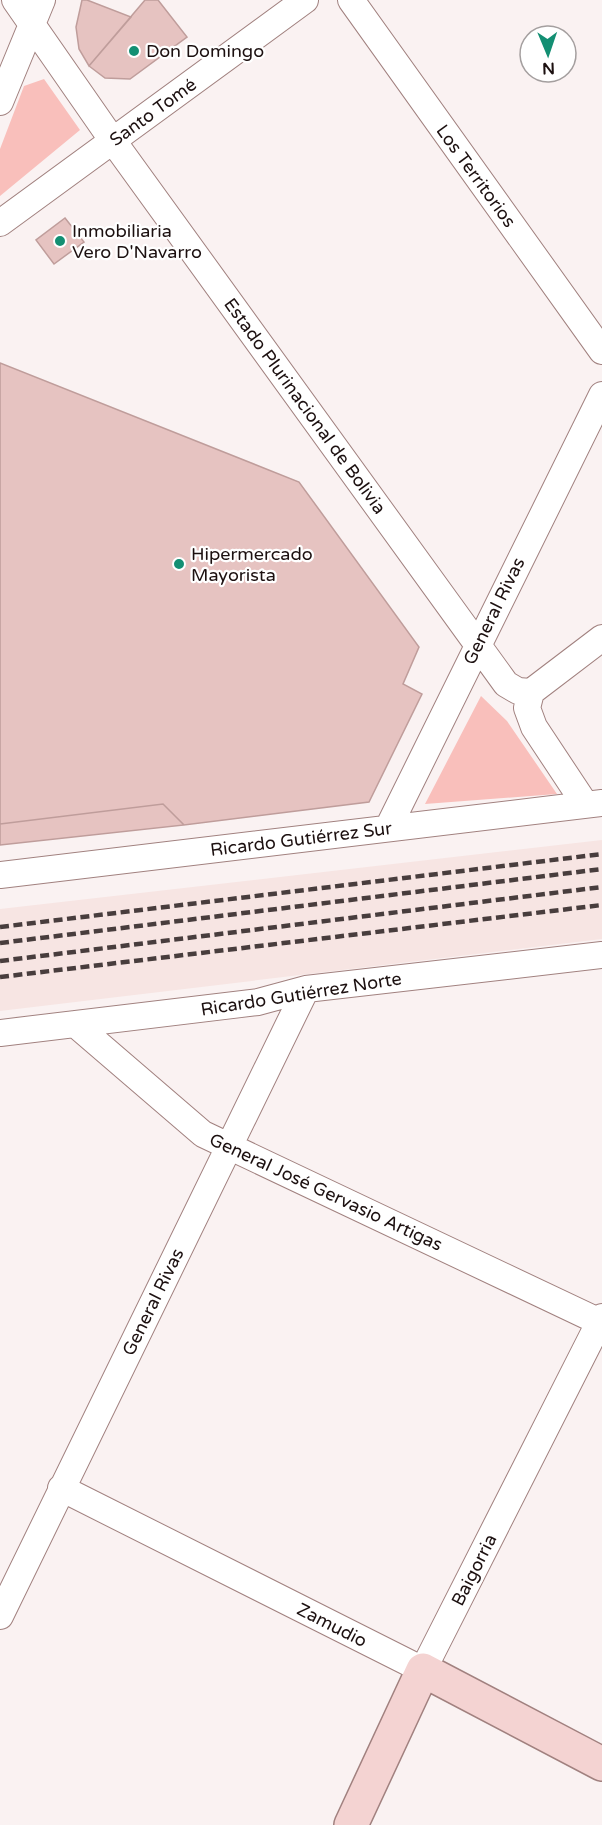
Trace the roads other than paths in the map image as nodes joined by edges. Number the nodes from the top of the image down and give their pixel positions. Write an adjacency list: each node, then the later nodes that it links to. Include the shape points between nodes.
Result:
1 (15, 0): 5 (street, Estado Plurinacional de Bolivia)
2 (42, 0): 5 (street)
3 (306, 0): 7 (street, Santo Tomé)
4 (351, 0): 9 (street, Los Territorios)
5 (32, 25): 6 (street); 7 (street, Estado Plurinacional de Bolivia)
6 (0, 102)
7 (113, 141): 8 (street, Santo Tomé); 12 (street, Estado Plurinacional de Bolivia)
8 (0, 223)
9 (602, 351)
10 (602, 395): 12 (street, General Rivas)
11 (602, 638): 13 (street)
12 (478, 644): 13 (street, Estado Plurinacional de Bolivia, via 506,684 518,691); 15 (street, General Rivas)
13 (531, 692): 14 (street, via 527,708 534,727)
14 (593, 803): 15 (street, Ricardo Gutiérrez Sur)
15 (387, 828): 16 (street, Ricardo Gutiérrez Sur)
16 (0, 875)
17 (602, 955): 18 (street, Ricardo Gutiérrez Norte)
18 (306, 989): 19 (street, Ricardo Gutiérrez Norte, via 258,1002); 21 (street, General Rivas)
19 (75, 1024): 20 (street, Ricardo Gutiérrez Norte); 21 (street, General José Gervasio Artigas, via 203,1134)
20 (0, 1033)
21 (230, 1146): 22 (street, General José Gervasio Artigas); 23 (street, General Rivas)
22 (601, 1321): 25 (street, Baigorria)
23 (61, 1488): 24 (street, General Rivas); 25 (street, Zamudio)
24 (0, 1616)
25 (423, 1670): 26 (street, Zamudio); 27 (street, Baigorria)
26 (602, 1764)
27 (351, 1825)

